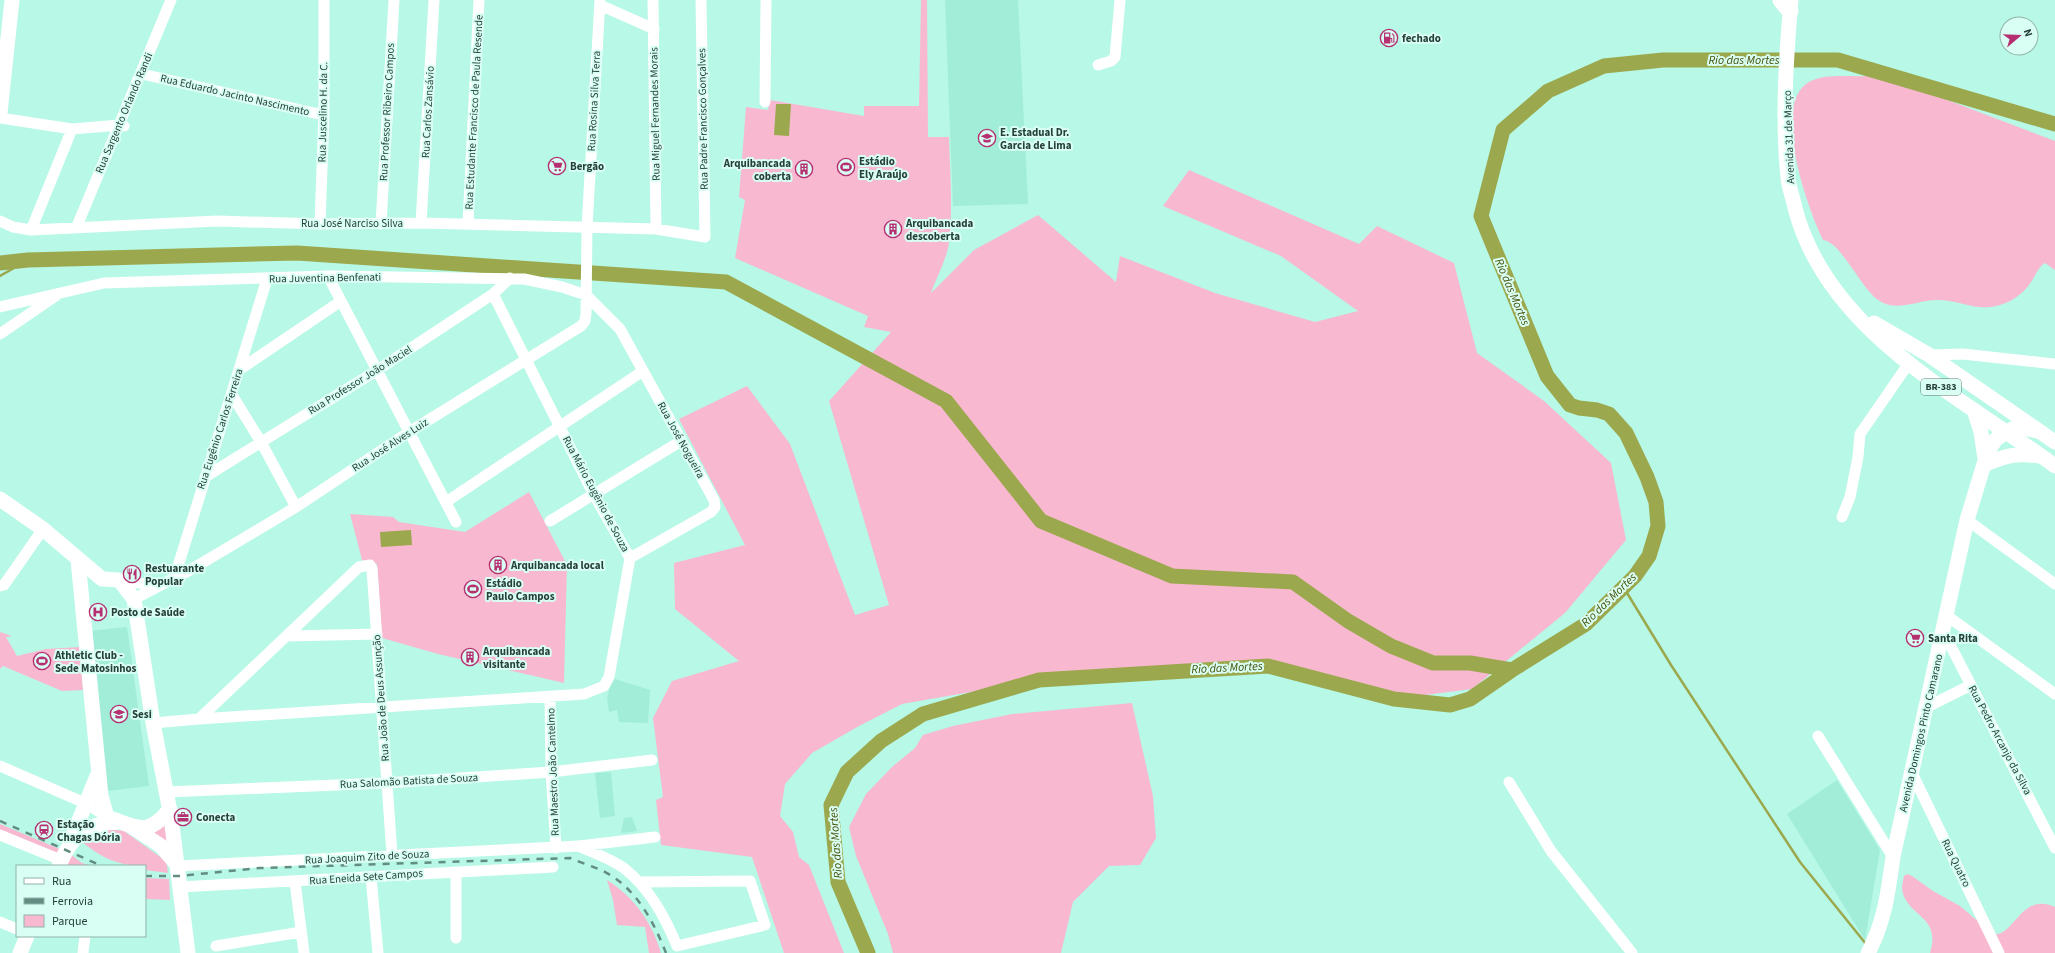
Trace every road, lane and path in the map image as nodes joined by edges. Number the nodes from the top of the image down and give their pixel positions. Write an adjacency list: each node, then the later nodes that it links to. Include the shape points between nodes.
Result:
1 (12, 0): 14 (main road)
2 (171, 0): 17 (street, Rua Sargento Orlando Randi)
3 (175, 0): 17 (street, Rua Sargento Orlando Randi)
4 (324, 0): 20 (street, Rua Juscelino H. da C.)
5 (394, 0): 27 (street, Rua Professor Ribeiro Campos)
6 (434, 0): 25 (street, Rua Carlos Zansávio)
7 (479, 0): 28 (street, Rua Estudante Francisco de Paula Resende)
8 (653, 0): 15 (street, Rua Miguel Fernandes Morais)
9 (700, 0): 33 (street, Rua Padre Francisco Gonçalves)
10 (766, 0): 18 (street)
11 (1120, 0): 16 (street, via 1116,57 1112,61)
12 (600, 3): 15 (street); 32 (street, Rua Rosina Silva Terra)
13 (1788, 8): 43 (main road, Avenida 31 de Março / BR-383, via 1788,179 1799,220 1814,258)
14 (5, 16): 19 (main road)
15 (654, 29): 30 (street, Rua Miguel Fernandes Morais)
16 (1098, 65)
17 (144, 74): 20 (street, Rua Eduardo Jacinto Nascimento); 22 (street, Rua Sargento Orlando Randi)
18 (765, 102)
19 (0, 113)
20 (324, 114): 26 (street, Rua Juscelino H. da C.)
21 (0, 118): 23 (street)
22 (122, 125): 23 (street); 29 (street, Rua Sargento Orlando Randi)
23 (72, 129): 31 (street)
24 (0, 222): 31 (street, Rua José Narciso Silva)
25 (421, 223): 27 (street, Rua José Narciso Silva); 28 (street, Rua José Narciso Silva)
26 (320, 224): 27 (street, Rua José Narciso Silva); 29 (street, Rua José Narciso Silva, via 216,221)
27 (381, 224)
28 (468, 224): 32 (street, Rua José Narciso Silva)
29 (80, 226): 31 (street, Rua José Narciso Silva)
30 (656, 229): 32 (street, Rua José Narciso Silva); 33 (street, Rua José Narciso Silva)
31 (31, 230)
32 (586, 232): 37 (street, Rua Rosina Silva Terra)
33 (705, 237)
34 (328, 276): 35 (street, Rua Juventina Benfenati); 36 (street, Rua Juventina Benfenati); 41 (street)
35 (510, 278): 39 (street, Rua Professor João Maciel); 40 (street, Rua Juventina Benfenati, via 549,283)
36 (267, 279): 38 (street, Rua Juventina Benfenati, via 104,283); 49 (street, Rua Eugênio Carlos Ferreira)
37 (586, 282): 40 (street, Rua José Alves Luiz)
38 (62, 292): 42 (street, Rua Juventina Benfenati); 44 (street)
39 (493, 294): 46 (street, Rua Mário Eugênio de Souza); 50 (street, Rua Professor João Maciel)
40 (586, 296): 46 (street, Rua José Alves Luiz, via 585,321 581,326); 51 (street, Rua José Nogueira, via 594,300 620,329)
41 (340, 302): 49 (street); 50 (street)
42 (0, 307)
43 (1850, 307): 45 (main road, Avenida 31 de Março / BR-383); 48 (main road, Avenida 31 de Março / BR-383, via 1896,354)
44 (0, 334)
45 (1929, 355): 47 (street, via 1963,354); 48 (main road); 52 (main road, Avenida 31 de Março / BR-383)
46 (527, 360): 55 (street, Rua Mário Eugênio de Souza); 56 (street, Rua José Alves Luiz)
47 (2055, 364)
48 (1913, 366): 54 (main road, Avenida 31 de Março / BR-383); 70 (street, via 1860,434 1850,497)
49 (239, 370): 53 (street, Rua Eugênio Carlos Ferreira)
50 (376, 371): 56 (street); 60 (street, Rua Professor João Maciel)
51 (643, 371): 55 (street); 59 (street, Rua José Nogueira)
52 (1976, 387): 54 (main road); 58 (main road, Avenida 31 de Março / BR-383)
53 (232, 395): 60 (street); 65 (street, Rua Eugênio Carlos Ferreira)
54 (1970, 407): 57 (main road, Avenida 31 de Março / BR-383); 63 (main road, via 1981,432)
55 (561, 427): 66 (street, Rua Mário Eugênio de Souza); 68 (street)
56 (409, 432): 68 (street); 69 (street, Rua José Alves Luiz)
57 (2005, 432): 58 (main road, via 2012,428 2024,428); 62 (main road, Avenida 31 de Março / BR-383); 63 (main road, via 1996,439)
58 (2041, 432): 61 (main road, Avenida 31 de Março / BR-383)
59 (682, 441): 66 (street); 75 (street, Rua José Nogueira, via 714,500 715,507 711,512)
60 (261, 442): 65 (street, Rua Professor João Maciel); 69 (street)
61 (2055, 442)
62 (2041, 456): 63 (main road, via 2016,454); 64 (main road, Avenida 31 de Março / BR-383)
63 (1985, 462): 72 (main road, Avenida Domingos Pinto Camarano)
64 (2055, 466)
65 (205, 477): 78 (street, Rua Eugênio Carlos Ferreira)
66 (594, 495): 71 (street); 75 (street, Rua Mário Eugênio de Souza)
67 (0, 499): 74 (main road)
68 (446, 502): 73 (street)
69 (296, 506): 78 (street, Rua José Alves Luiz)
70 (1842, 517)
71 (550, 520)
72 (1967, 520): 80 (street); 85 (main road, Avenida Domingos Pinto Camarano)
73 (456, 522)
74 (43, 529): 76 (main road); 81 (street, via 4,585)
75 (630, 558): 91 (street, Rua Mário Eugênio de Souza, via 609,677 604,686 584,694)
76 (78, 560): 77 (main road); 83 (main road)
77 (102, 579): 79 (main road); 83 (main road)
78 (174, 579): 82 (street, Rua José Alves Luiz)
79 (119, 580): 82 (street); 84 (main road)
80 (2055, 584)
81 (0, 586)
82 (159, 586): 84 (street, Rua José Alves Luiz)
83 (82, 592): 99 (main road)
84 (134, 599): 95 (main road)
85 (1946, 615): 86 (main road, Avenida Domingos Pinto Camarano); 90 (street)
86 (1944, 633): 89 (street, Rua Pedro Arcanjo da Silva); 92 (main road, Avenida Domingos Pinto Camarano)
87 (377, 634): 88 (street); 88 (street, Rua João de Deus Assunção, via 370,565 359,567); 93 (street, Rua João de Deus Assunção)
88 (286, 636): 94 (street)
89 (1971, 685): 92 (street); 114 (street, Rua Pedro Arcanjo da Silva)
90 (2055, 694)
91 (550, 697): 93 (street, Rua Mário Eugênio de Souza); 100 (street, Rua Maestro João Cantelmo)
92 (1927, 707): 101 (main road, Avenida Domingos Pinto Camarano)
93 (381, 708): 94 (street, Rua Mário Eugênio de Souza); 103 (street, Rua João de Deus Assunção)
94 (199, 719): 95 (street, Rua Mário Eugênio de Souza)
95 (153, 723): 104 (main road)
96 (1818, 736): 116 (street)
97 (652, 760): 100 (street, Rua Salomão Batista de Souza)
98 (0, 766): 105 (street)
99 (98, 771): 105 (main road); 107 (main road)
100 (551, 772): 103 (street, Rua Salomão Batista de Souza); 113 (street, Rua Maestro João Cantelmo)
101 (1912, 773): 116 (main road, Avenida Domingos Pinto Camarano); 139 (street, Rua Quatro)
102 (1508, 782): 137 (street, via 1551,851)
103 (386, 783): 104 (street, Rua Salomão Batista de Souza); 115 (street, Rua João de Deus Assunção)
104 (166, 792): 106 (main road)
105 (87, 804): 107 (street); 111 (main road)
106 (170, 809): 108 (main road, via 151,827 138,827); 118 (main road)
107 (107, 817): 108 (main road)
108 (122, 822): 111 (main road, via 107,822); 118 (main road, via 161,846)
109 (0, 835): 117 (street)
110 (655, 836): 112 (street, Rua Joaquim Zito de Souza)
111 (71, 840): 117 (main road)
112 (578, 846): 113 (street, Rua Joaquim Zito de Souza); 123 (street, via 625,869)
113 (556, 848): 115 (street, Rua Joaquim Zito de Souza)
114 (2055, 848)
115 (392, 855): 118 (street, Rua Joaquim Zito de Souza)
116 (1893, 857): 138 (main road, Avenida Domingos Pinto Camarano, via 1884,913 1879,932)
117 (60, 863)
118 (178, 866): 124 (main road)
119 (553, 867): 120 (street, Rua Eneida Sete Campos)
120 (456, 872): 121 (street, Rua Eneida Sete Campos); 130 (street)
121 (371, 877): 122 (street, Rua Eneida Sete Campos); 136 (street)
122 (295, 882): 124 (street, Rua Eneida Sete Campos); 127 (street)
123 (639, 882): 123 (street, via 655,901 677,946 765,925 750,881)
124 (180, 887): 134 (main road)
125 (0, 922): 126 (street)
126 (16, 929)
127 (301, 932): 131 (street); 135 (street)
128 (27, 937): 132 (main road)
129 (85, 937): 133 (street)
130 (456, 938)
131 (216, 946)
132 (20, 953)
133 (83, 953)
134 (188, 953)
135 (304, 953)
136 (378, 953)
137 (1632, 953)
138 (1868, 953)
139 (1999, 953)

